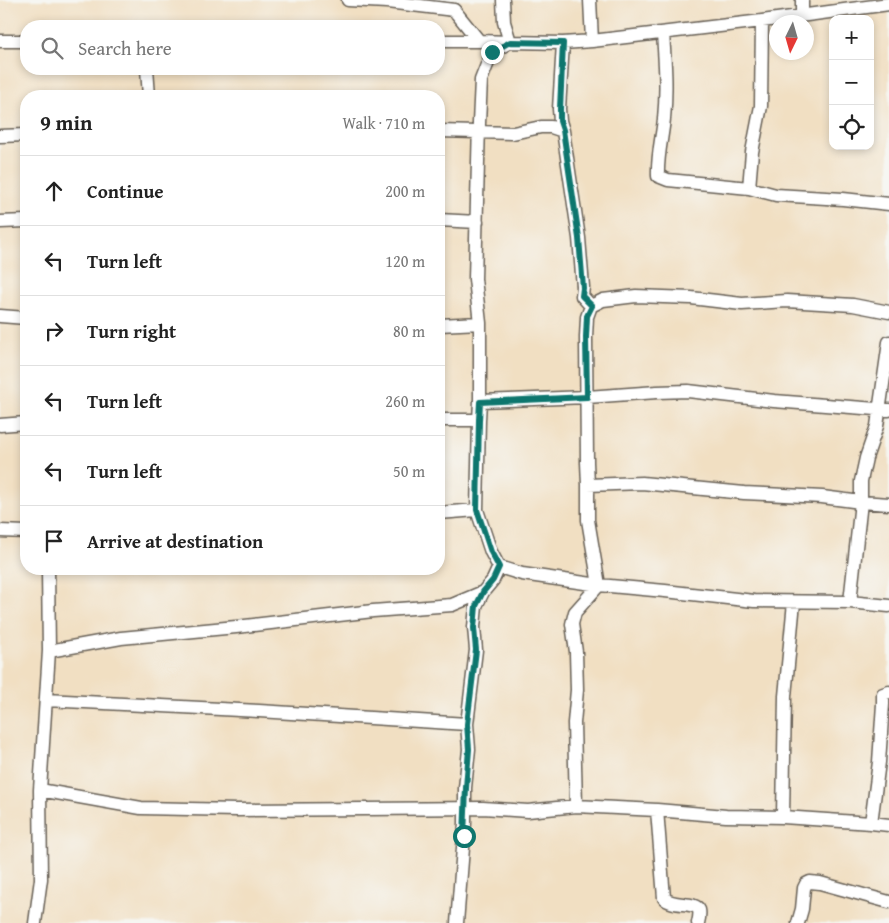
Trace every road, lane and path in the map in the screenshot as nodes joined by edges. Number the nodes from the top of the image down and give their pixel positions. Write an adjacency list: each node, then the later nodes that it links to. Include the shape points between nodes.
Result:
1 (348, 0): 14 (street, via 454,10)
2 (502, 0): 16 (street)
3 (590, 0): 15 (street)
4 (802, 0): 6 (street)
5 (889, 4): 7 (street)
6 (802, 15)
7 (809, 15)
8 (769, 21): 9 (street)
9 (762, 22): 10 (street); 25 (street, via 760,106)
10 (663, 34): 15 (street); 25 (street, via 664,107 658,176 668,180)
11 (0, 41): 12 (street)
12 (20, 41)
13 (445, 41): 14 (street)
14 (479, 41): 16 (street)
15 (592, 41): 17 (street)
16 (510, 42): 17 (street); 22 (street, via 492,52 481,80)
17 (563, 43): 20 (street, via 560,109)
18 (147, 75): 19 (street)
19 (149, 90)
20 (563, 130): 22 (street, via 551,126 513,133); 31 (street, via 579,238 582,296)
21 (445, 131): 22 (street)
22 (478, 132): 30 (street)
23 (20, 135): 24 (street)
24 (0, 136)
25 (749, 188): 26 (street, via 776,195)
26 (889, 204)
27 (445, 220): 30 (street)
28 (20, 221): 29 (street)
29 (0, 222)
30 (477, 222): 35 (street, via 475,278)
31 (592, 306): 32 (street, via 603,300 646,296 742,304 787,301); 38 (street, via 587,316)
32 (889, 312)
33 (0, 316): 34 (street)
34 (20, 318)
35 (480, 323): 36 (street); 39 (street)
36 (445, 325)
37 (889, 342): 40 (street, via 881,394)
38 (587, 397): 39 (street); 40 (street, via 688,391); 45 (street)
39 (480, 402): 42 (street)
40 (884, 410): 46 (street, via 860,482)
41 (445, 420): 42 (street)
42 (479, 420): 48 (street)
43 (20, 423): 44 (street)
44 (0, 425)
45 (588, 485): 46 (street, via 642,483); 54 (street, via 588,520)
46 (861, 502): 47 (street); 57 (street)
47 (889, 504)
48 (477, 510): 49 (street); 52 (street)
49 (445, 513)
50 (0, 531): 51 (street)
51 (20, 532)
52 (499, 567): 54 (street, via 522,574); 55 (street)
53 (48, 575): 59 (street)
54 (599, 585): 56 (street); 64 (street, via 574,612 572,624 577,690 574,723)
55 (483, 592): 59 (street, via 452,605 121,638); 62 (street, via 476,606 476,650)
56 (794, 602): 57 (street); 67 (street, via 785,696)
57 (850, 602): 58 (street)
58 (889, 606)
59 (49, 651): 61 (street)
60 (889, 692): 68 (street, via 883,694)
61 (46, 700): 62 (street); 63 (street)
62 (467, 724): 65 (street)
63 (40, 790): 65 (street, via 141,808); 71 (street, via 41,879)
64 (576, 806): 65 (street, via 528,811); 66 (street)
65 (466, 808): 72 (street)
66 (657, 810): 67 (street); 73 (street, via 664,898 671,903 695,906 700,912)
67 (782, 818): 68 (street)
68 (871, 823): 69 (street)
69 (889, 825)
70 (889, 902): 74 (street, via 810,882 804,888)
71 (35, 923)
72 (457, 923)
73 (698, 923)
74 (798, 923)

